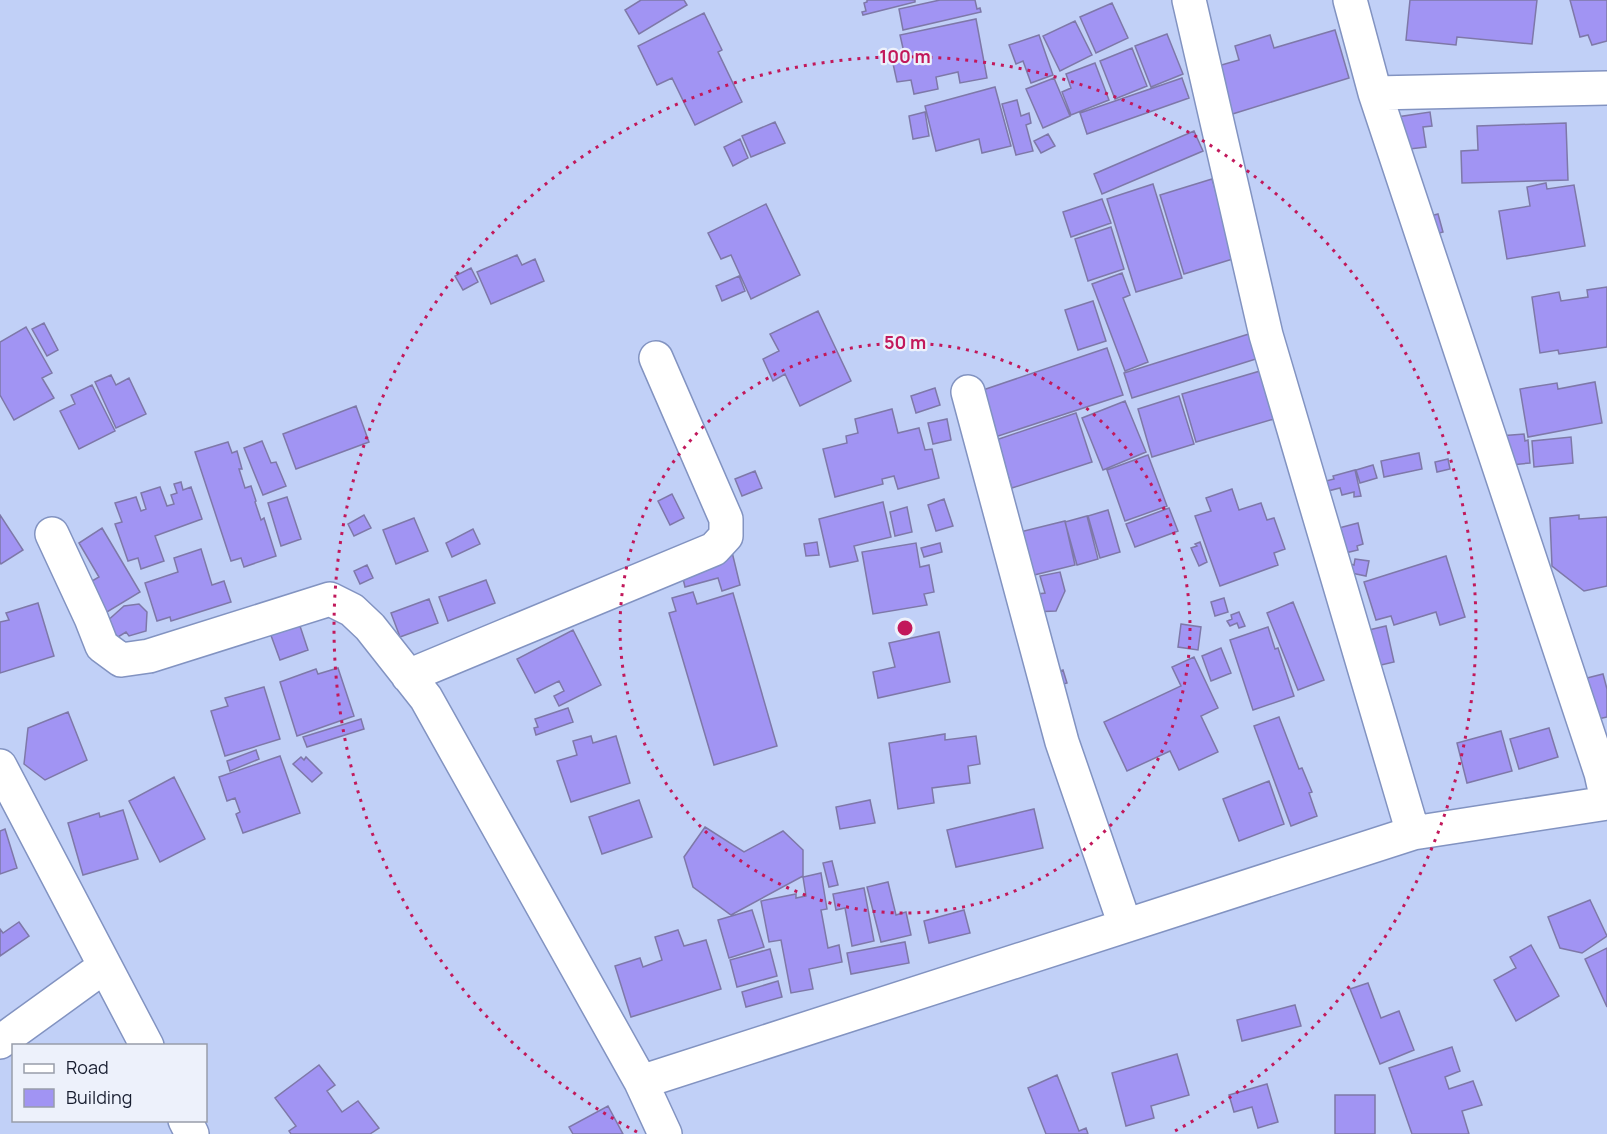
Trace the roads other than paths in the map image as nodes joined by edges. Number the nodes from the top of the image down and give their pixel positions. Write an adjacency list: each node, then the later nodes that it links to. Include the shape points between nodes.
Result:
1 (1189, 0): 11 (street, via 1266,334)
2 (1350, 0): 4 (street)
3 (1607, 88): 4 (street)
4 (1375, 93): 10 (street, via 1601,773)
5 (656, 358): 8 (street, via 726,519 726,536 714,549)
6 (968, 392): 12 (street, via 1062,742)
7 (52, 534): 8 (street, via 102,646 121,660 149,656 330,599 352,610 370,627)
8 (408, 676): 16 (street, via 426,698)
9 (0, 766): 13 (street)
10 (1607, 802): 11 (street)
11 (1413, 833): 12 (street)
12 (1125, 925): 16 (street)
13 (105, 966): 14 (street); 15 (street)
14 (0, 1042)
15 (146, 1044)
16 (641, 1082): 17 (street)
17 (665, 1134)

